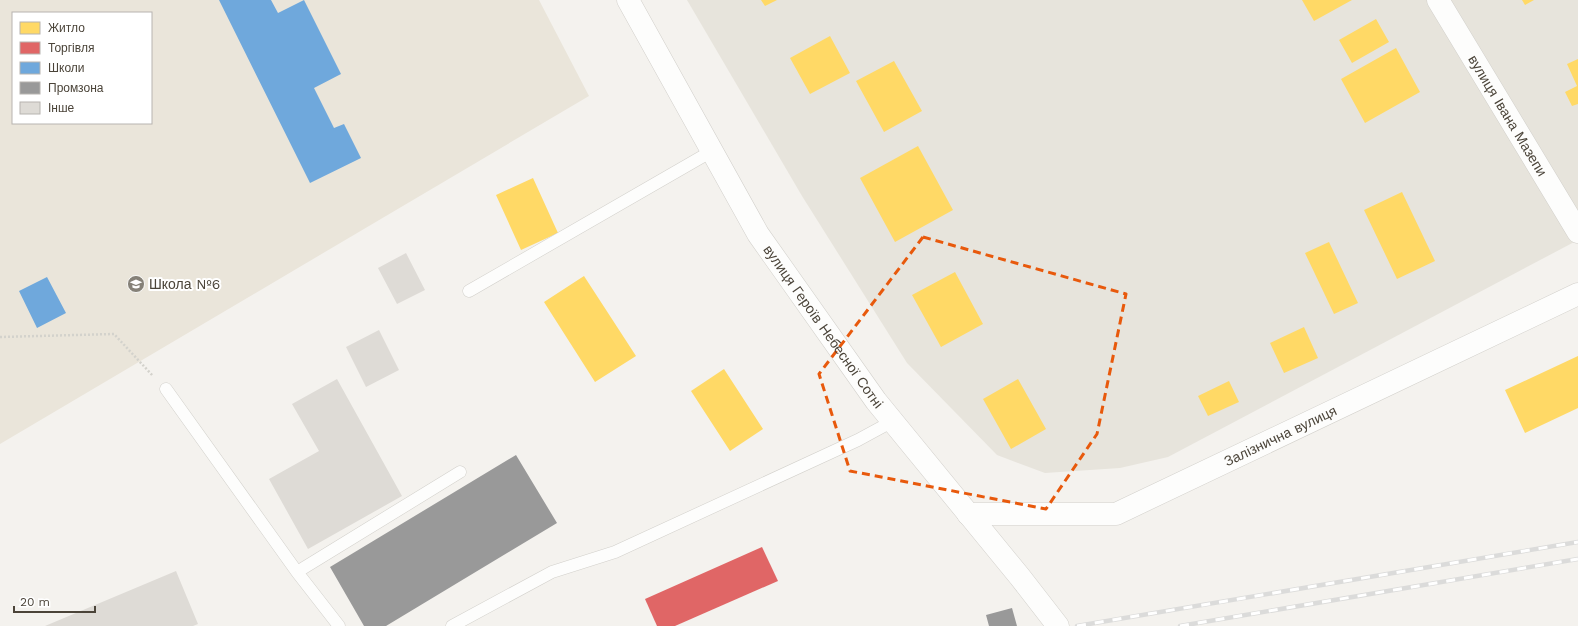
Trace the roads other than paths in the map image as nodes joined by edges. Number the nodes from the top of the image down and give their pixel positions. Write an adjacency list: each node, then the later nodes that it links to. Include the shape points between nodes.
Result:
1 (628, 0): 3 (street, вулиця Героїв Небесної Сотні)
2 (1438, 0): 4 (street, вулиця Івана Мазепи)
3 (712, 151): 5 (lane); 8 (street, вулиця Героїв Небесної Сотні, via 758,234 876,401)
4 (1578, 232)
5 (468, 291)
6 (1578, 294): 10 (street, Залізнична вулиця, via 1116,514)
7 (166, 389): 11 (lane)
8 (893, 421): 10 (street, вулиця Героїв Небесної Сотні); 13 (lane, via 858,440 615,552 552,572)
9 (460, 472): 11 (lane)
10 (968, 514): 14 (street, вулиця Героїв Небесної Сотні)
11 (297, 572): 12 (lane)
12 (339, 626)
13 (452, 626)
14 (1058, 626)

